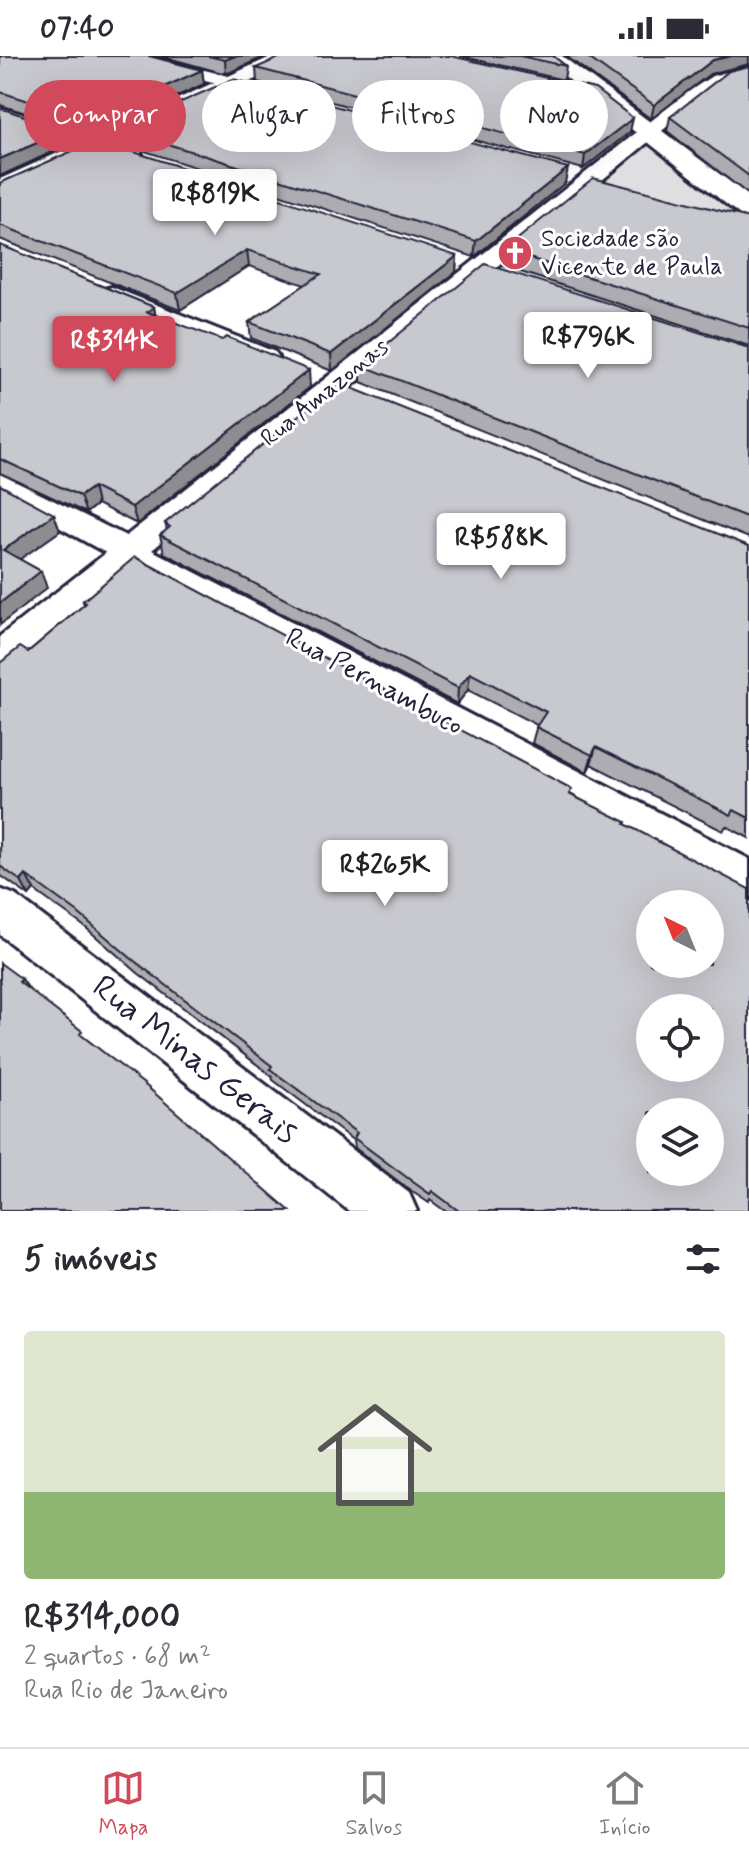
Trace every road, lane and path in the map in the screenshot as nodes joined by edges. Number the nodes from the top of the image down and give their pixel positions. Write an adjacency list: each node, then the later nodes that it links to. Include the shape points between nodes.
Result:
1 (131, 56): 5 (street)
2 (290, 56): 6 (street)
3 (549, 56): 7 (street)
4 (749, 71): 11 (street, Rua Amazonas, via 718,79)
5 (225, 80)
6 (237, 80)
7 (579, 80)
8 (608, 102): 11 (street)
9 (0, 112): 10 (street)
10 (24, 119)
11 (652, 132): 16 (street, Rua Amazonas); 18 (street)
12 (80, 152): 17 (street)
13 (128, 152): 14 (street)
14 (159, 162)
15 (561, 173): 16 (street)
16 (599, 183): 21 (street, Rua Amazonas)
17 (0, 189)
18 (739, 213): 19 (street)
19 (749, 224)
20 (452, 261): 21 (street)
21 (481, 270): 22 (street); 24 (street, Rua Amazonas)
22 (511, 280)
23 (87, 284): 24 (street)
24 (334, 384): 25 (street); 27 (street, Rua Amazonas)
25 (364, 396)
26 (0, 483): 27 (street, Rua Pernambuco)
27 (128, 553): 28 (street, Rua Amazonas); 29 (street, Rua Pernambuco)
28 (0, 655)
29 (749, 880)
30 (0, 909): 31 (street, Rua Minas Gerais)
31 (391, 1211)

